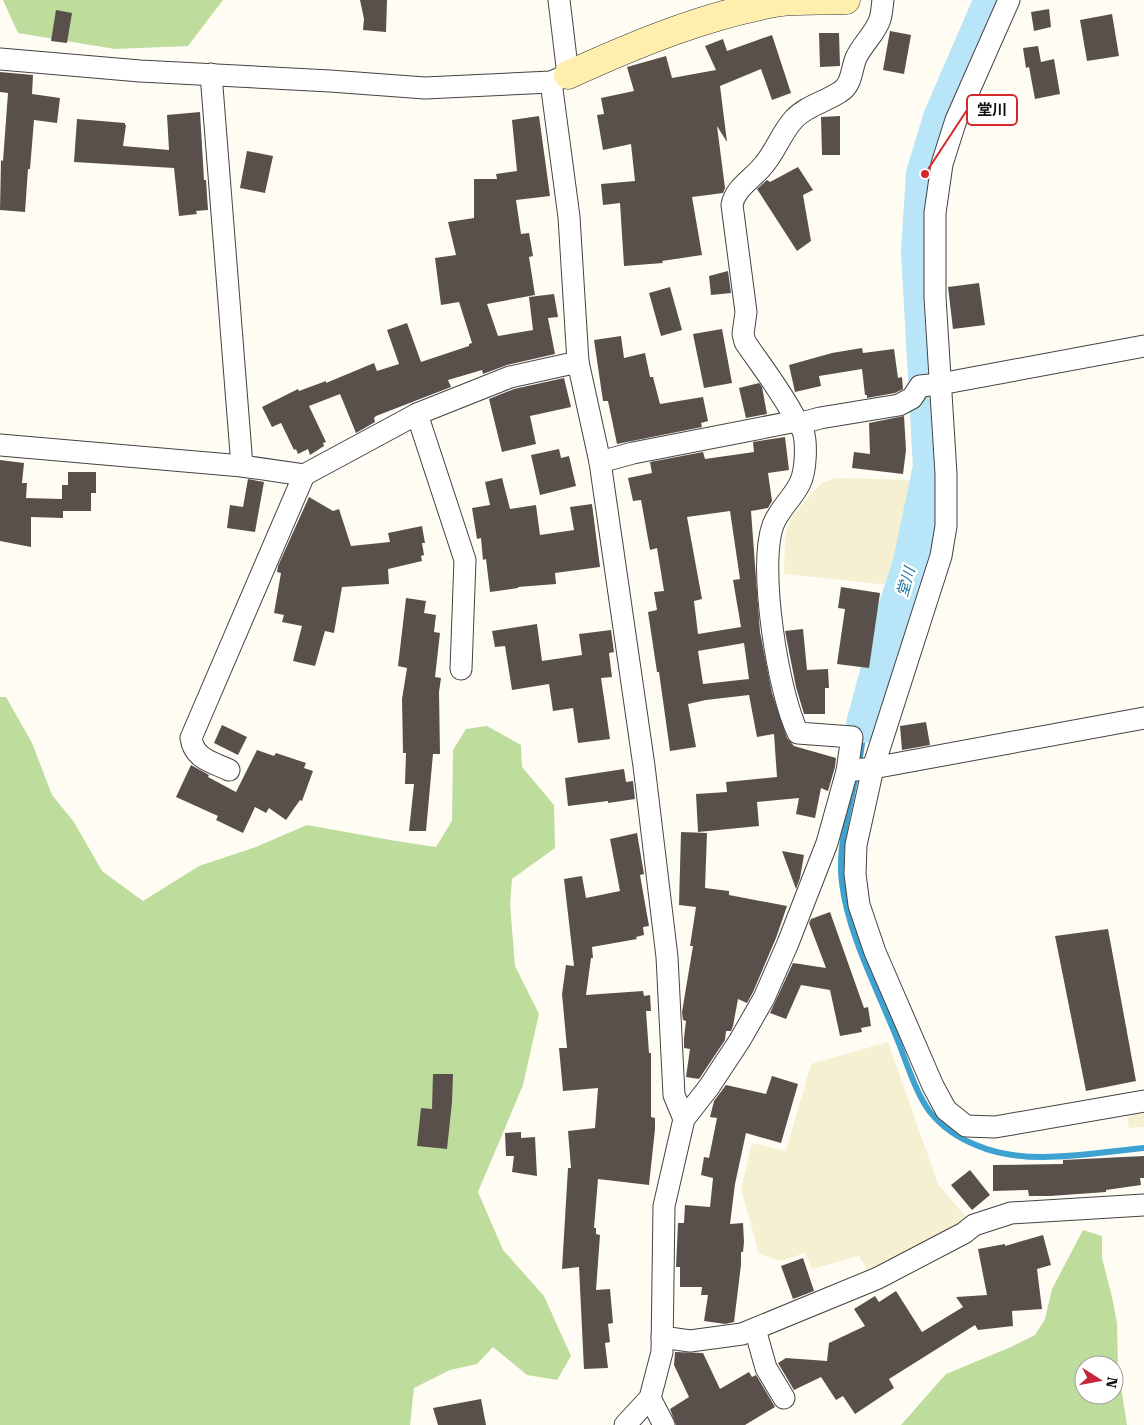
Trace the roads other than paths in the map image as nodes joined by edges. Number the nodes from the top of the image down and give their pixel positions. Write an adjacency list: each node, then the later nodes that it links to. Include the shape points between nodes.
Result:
1 (559, 0): 8 (street)
2 (846, 0): 5 (street)
3 (883, 0): 13 (street, via 880,19 856,60 848,84 842,91 794,118 773,153 733,198 746,312 745,342)
4 (1009, 0): 11 (street, via 956,120 942,164 935,212)
5 (783, 1): 8 (street, via 664,35)
6 (0, 59): 7 (street)
7 (211, 74): 8 (street, via 425,88); 16 (street)
8 (560, 79): 10 (street)
9 (1144, 346): 11 (street)
10 (578, 362): 12 (street, via 510,378); 15 (street)
11 (932, 385): 13 (street, via 920,386 912,398 899,404); 20 (street, via 946,474 946,526 941,556)
12 (417, 414): 17 (street); 18 (street, via 465,560)
13 (798, 423): 15 (street); 20 (street, via 803,431 806,455 800,482 773,524 767,582 781,684 798,733 852,737)
14 (0, 445): 16 (street)
15 (600, 462): 23 (street, via 644,766 664,938 674,1095)
16 (242, 466): 17 (street)
17 (304, 475): 21 (street, via 191,738 197,755)
18 (461, 669)
19 (1144, 718): 20 (street)
20 (860, 769): 22 (street, via 855,874 859,905 875,952 946,1110 966,1126 995,1127); 23 (street, via 826,843 764,998 709,1087)
21 (229, 770)
22 (1144, 1101)
23 (684, 1119): 26 (street, via 664,1206)
24 (1144, 1205): 25 (street, via 1011,1213 974,1225 878,1278)
25 (755, 1329): 26 (street, via 742,1334 690,1341); 28 (street, via 766,1368)
26 (662, 1337): 27 (street, via 662,1352)
27 (650, 1398): 29 (street); 30 (street)
28 (784, 1398)
29 (625, 1425)
30 (664, 1425)

